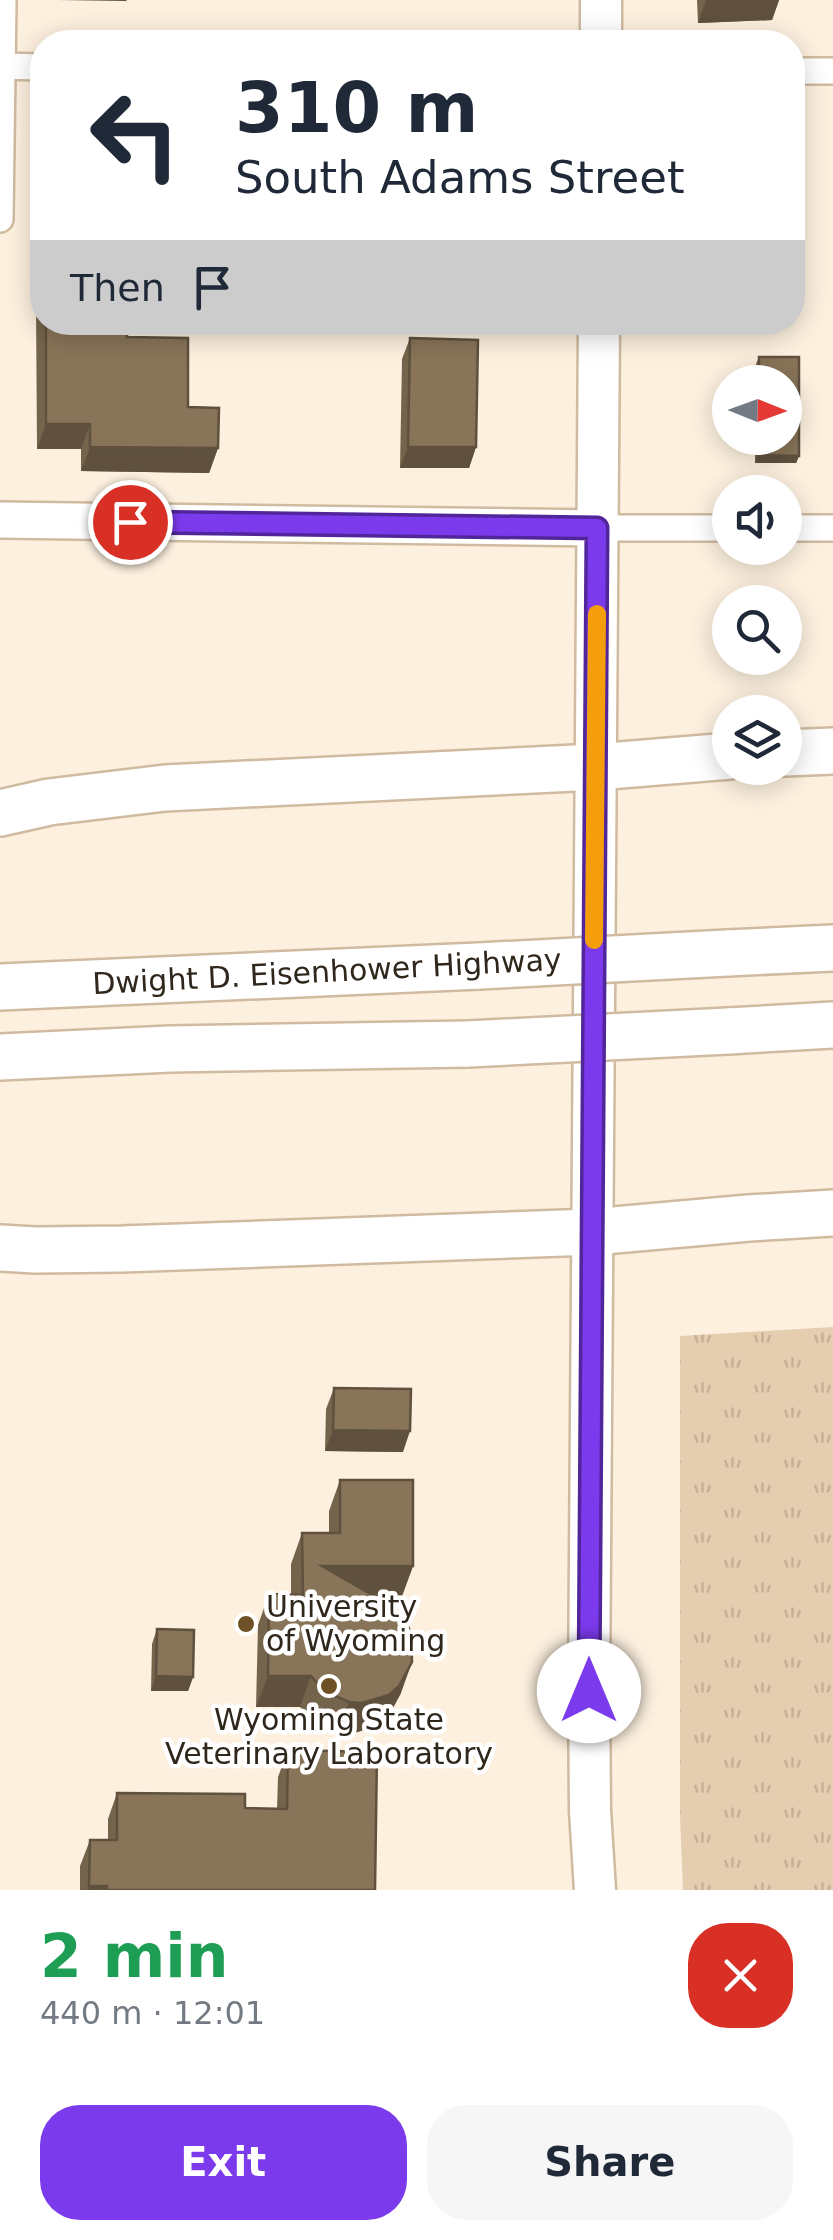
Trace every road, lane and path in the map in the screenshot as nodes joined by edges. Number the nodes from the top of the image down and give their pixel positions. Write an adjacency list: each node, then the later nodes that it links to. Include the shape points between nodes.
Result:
1 (3, 0): 4 (street)
2 (601, 0): 3 (main road)
3 (601, 30)
4 (2, 66): 5 (street); 8 (street)
5 (30, 66)
6 (805, 70): 7 (street)
7 (833, 71)
8 (0, 219)
9 (599, 335): 11 (main road)
10 (0, 520): 11 (street)
11 (597, 528): 12 (street); 18 (main road)
12 (712, 528)
13 (802, 528): 14 (street)
14 (833, 528)
15 (833, 751): 16 (highway)
16 (802, 752)
17 (712, 757): 18 (highway)
18 (596, 767): 19 (highway, via 166,788); 25 (main road)
19 (0, 814)
20 (833, 948): 21 (highway, Dwight D. Eisenhower Highway, bridge)
21 (0, 987)
22 (833, 1026): 23 (highway, bridge)
23 (0, 1057)
24 (833, 1213): 25 (highway)
25 (592, 1232): 26 (highway); 27 (main road, via 589,1691)
26 (0, 1248)
27 (595, 1890)

